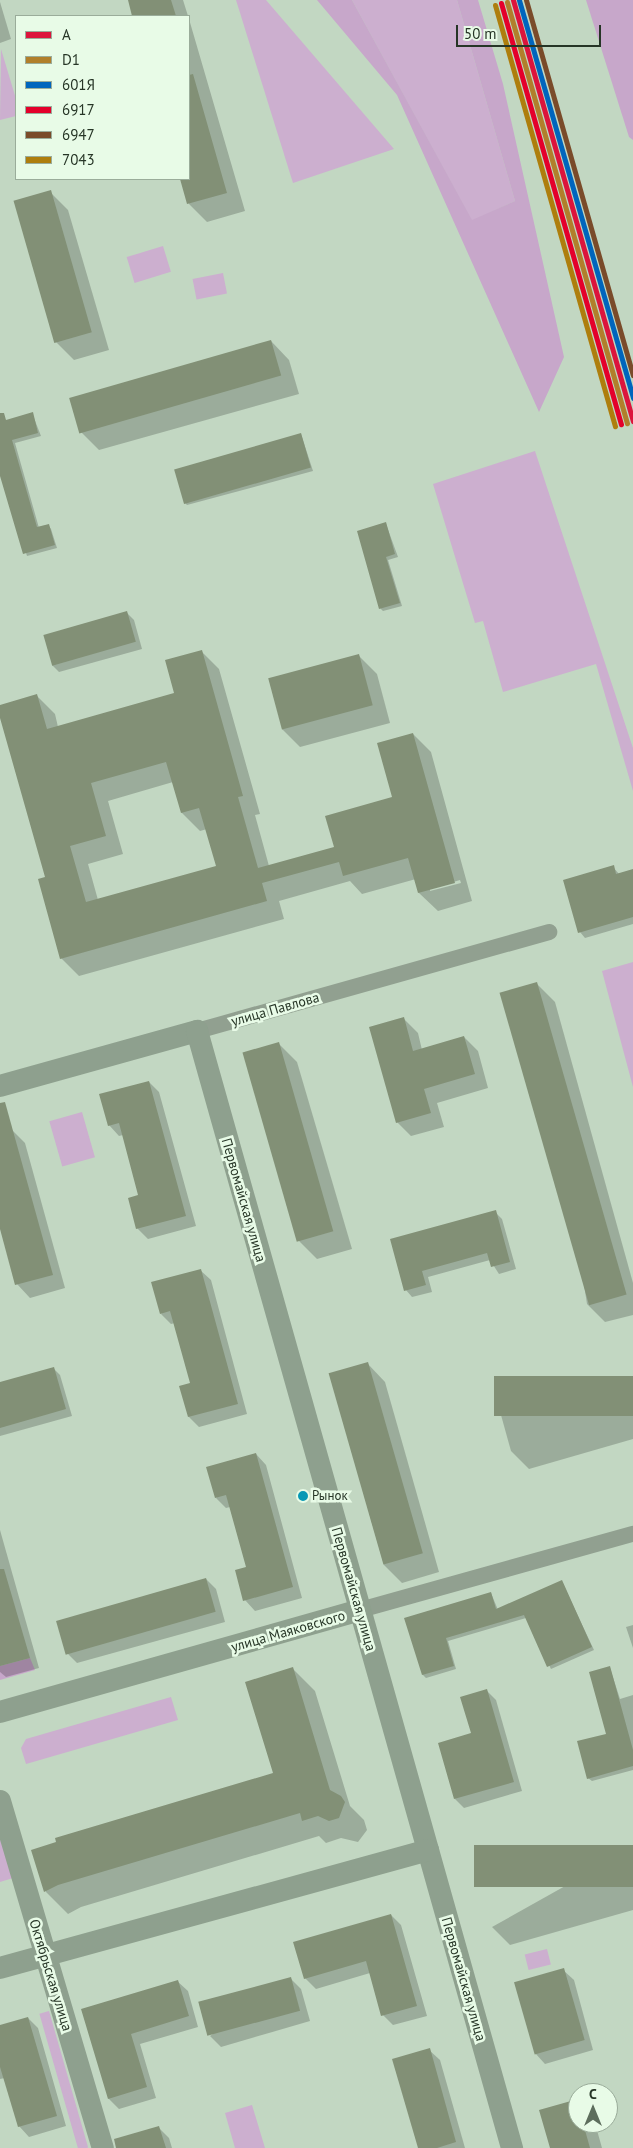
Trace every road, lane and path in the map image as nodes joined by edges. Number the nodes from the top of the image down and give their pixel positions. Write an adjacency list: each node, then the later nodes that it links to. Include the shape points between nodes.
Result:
1 (549, 932): 2 (street, улица Павлова)
2 (197, 1031): 3 (main road, улица Павлова); 5 (main road, Первомайская улица)
3 (0, 1086)
4 (633, 1534): 5 (street, улица Маяковского)
5 (360, 1610): 6 (main road, улица Маяковского); 8 (main road, Первомайская улица)
6 (0, 1712)
7 (0, 1801): 9 (main road, Октябрьская улица)
8 (428, 1850): 9 (main road); 12 (main road, Первомайская улица)
9 (45, 1956): 10 (main road); 11 (main road, Октябрьская улица)
10 (0, 1968)
11 (103, 2148)
12 (512, 2148)

